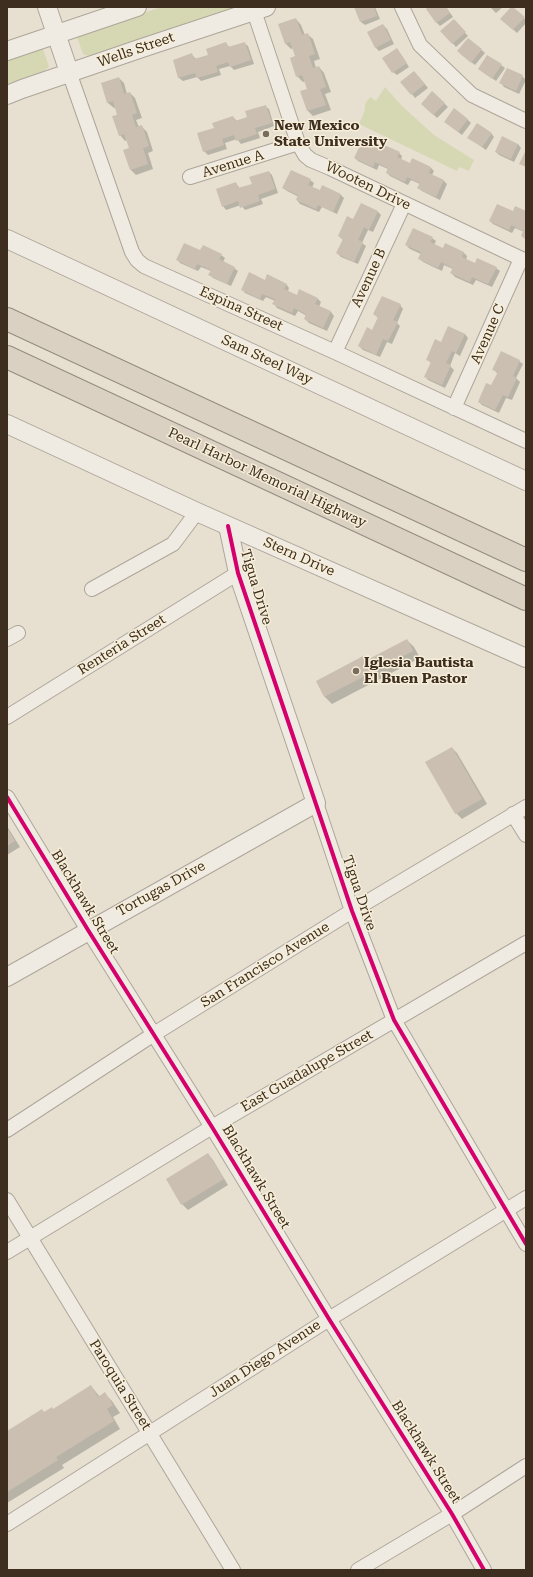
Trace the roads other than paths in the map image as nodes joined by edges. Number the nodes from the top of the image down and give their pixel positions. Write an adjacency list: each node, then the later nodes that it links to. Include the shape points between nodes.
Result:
1 (47, 7): 5 (street)
2 (137, 7): 5 (street)
3 (402, 7): 9 (street, via 420,46 472,95)
4 (260, 9): 7 (street, Wells Street); 10 (street, Wooten Drive)
5 (56, 34): 6 (street); 7 (street)
6 (7, 51)
7 (70, 72): 8 (street, Wells Street); 16 (street, Espina Street, via 132,252 137,260 144,266)
8 (7, 95)
9 (526, 121)
10 (298, 143): 11 (street, Avenue A); 12 (street, Wooten Drive, via 311,160)
11 (190, 177)
12 (404, 204): 14 (street, Wooten Drive); 16 (street, Avenue B)
13 (7, 239): 21 (street, Sam Steel Way)
14 (524, 260): 18 (street, Avenue C)
15 (7, 319): 24 (highway)
16 (334, 352): 18 (street, Espina Street)
17 (7, 357): 27 (highway, Pearl Harbor Memorial Highway)
18 (454, 408): 20 (street, Espina Street)
19 (7, 424): 22 (street, Stern Drive)
20 (526, 441)
21 (526, 481)
22 (197, 512): 23 (street, Stern Drive); 26 (street, via 173,544)
23 (228, 526): 25 (street, Tigua Drive); 28 (street, Stern Drive)
24 (526, 560)
25 (238, 573): 29 (street, Renteria Street); 31 (street, Tigua Drive)
26 (92, 589)
27 (526, 599)
28 (526, 658)
29 (7, 717)
30 (7, 797): 36 (street, Blackhawk Street)
31 (316, 803): 35 (street, Tigua Drive); 36 (street, Tortugas Drive)
32 (526, 807): 33 (street, San Francisco Avenue)
33 (513, 814): 34 (street); 35 (street, San Francisco Avenue)
34 (526, 835)
35 (352, 911): 39 (street, Tigua Drive); 40 (street, San Francisco Avenue)
36 (88, 930): 38 (street, Tortugas Drive); 40 (street, Blackhawk Street)
37 (526, 943): 39 (street, East Guadalupe Street)
38 (7, 977)
39 (394, 1020): 41 (street, East Guadalupe Street); 45 (street, Tigua Drive)
40 (154, 1034): 41 (street, Blackhawk Street); 42 (street, San Francisco Avenue)
41 (212, 1127): 46 (street, East Guadalupe Street); 49 (street, Blackhawk Street)
42 (7, 1130)
43 (526, 1198): 45 (street, Juan Diego Avenue)
44 (7, 1200): 46 (street, Paroquia Street)
45 (505, 1211): 47 (street, Tigua Drive); 49 (street, Juan Diego Avenue)
46 (30, 1239): 48 (street, East Guadalupe Street); 50 (street, Paroquia Street)
47 (526, 1244)
48 (7, 1252)
49 (329, 1319): 50 (street, Juan Diego Avenue); 52 (street, Blackhawk Street)
50 (150, 1433): 53 (street, Juan Diego Avenue); 54 (street, Paroquia Street)
51 (526, 1466): 52 (street)
52 (452, 1514): 55 (street); 56 (street, Blackhawk Street)
53 (7, 1524)
54 (233, 1570)
55 (358, 1570)
56 (484, 1570)

